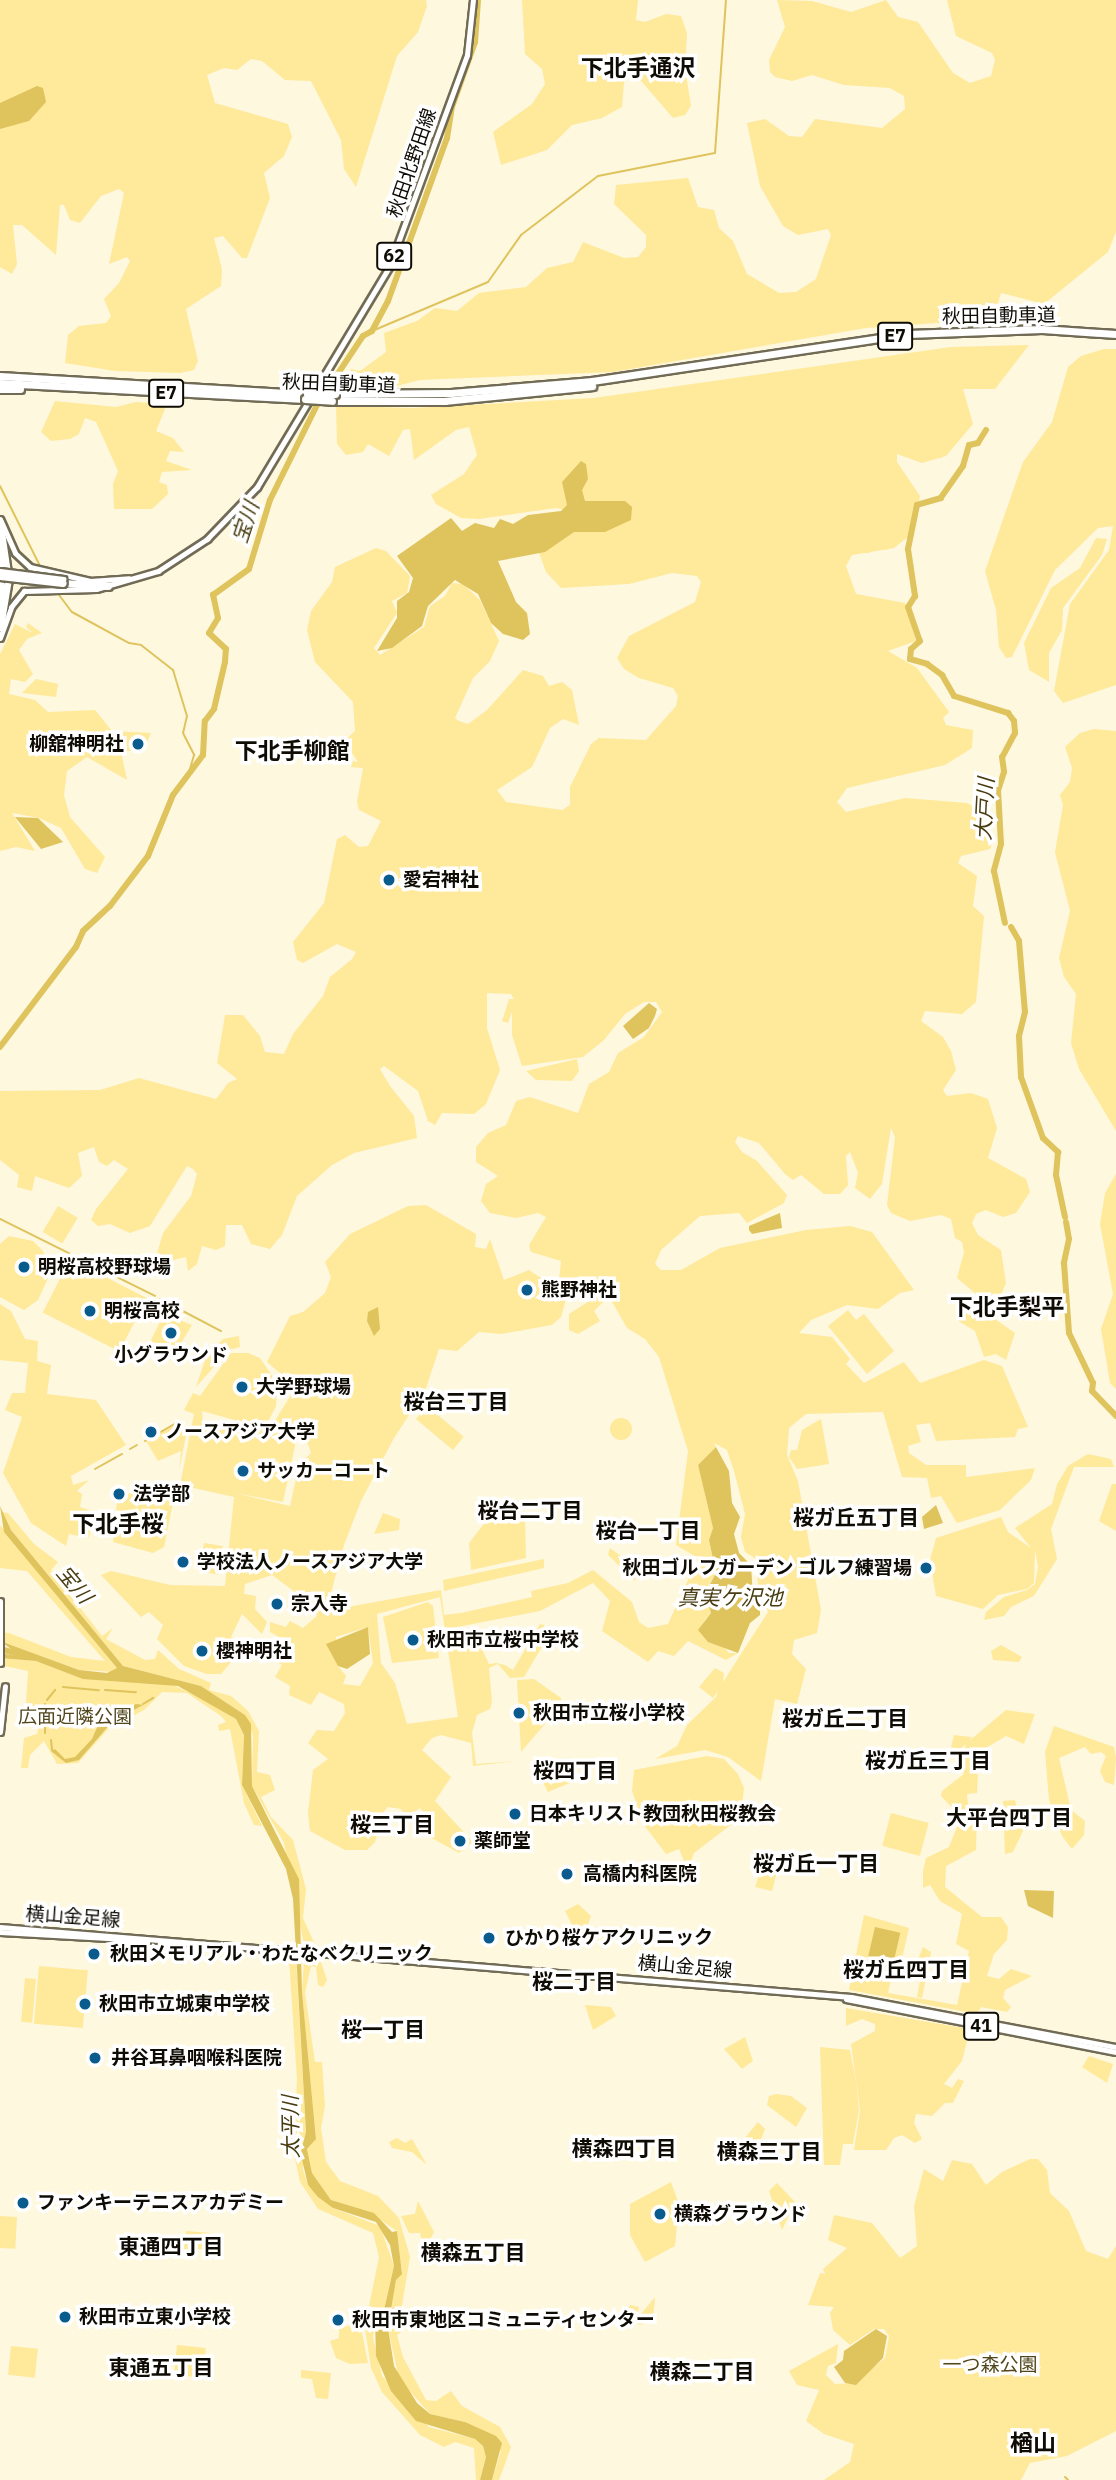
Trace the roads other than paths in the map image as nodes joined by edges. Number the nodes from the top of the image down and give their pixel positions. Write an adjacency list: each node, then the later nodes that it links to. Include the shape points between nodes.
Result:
1 (473, 0): 15 (main road, 秋田北野田線 / 62, via 467,55 418,198 378,291 257,487 231,519 178,559)
2 (1116, 334): 9 (highway, 秋田自動車道 / E7, bridge, via 1042,329 908,334 675,371 488,391)
3 (0, 371): 5 (highway)
4 (0, 376): 5 (highway, 秋田自動車道 / E7)
5 (26, 378): 9 (highway, 秋田自動車道 / E7)
6 (0, 383): 7 (highway, 秋田自動車道 / E7)
7 (74, 388): 8 (highway); 9 (highway, 秋田自動車道 / E7)
8 (0, 389)
9 (306, 397)
10 (0, 519): 14 (main road, via 19,559)
11 (0, 525): 18 (highway, via 8,579)
12 (0, 547): 13 (highway)
13 (1, 575): 14 (highway, bridge); 16 (highway); 17 (highway)
14 (63, 582): 15 (highway); 19 (main road, via 28,589 16,598)
15 (112, 584)
16 (0, 593)
17 (0, 607)
18 (0, 627)
19 (0, 638)
20 (0, 1601): 21 (main road)
21 (2, 1636): 22 (main road)
22 (0, 1662)
23 (5, 1686): 24 (main road)
24 (0, 1732)
25 (0, 1929): 26 (main road, 横山金足線 / 41, via 846,1999)
26 (1116, 2050)

